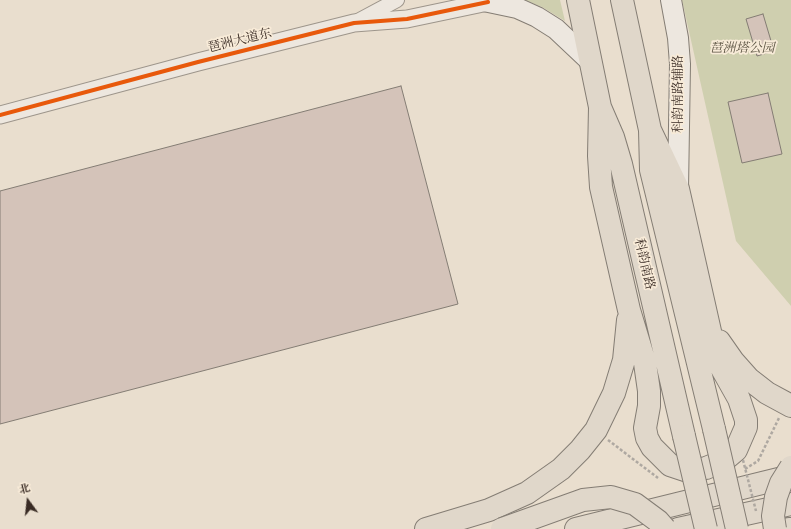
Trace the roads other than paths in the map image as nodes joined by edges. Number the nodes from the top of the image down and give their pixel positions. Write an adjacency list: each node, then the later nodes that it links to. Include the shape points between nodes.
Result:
1 (397, 0): 6 (street)
2 (578, 0): 7 (main road, 科韵南路)
3 (622, 0): 10 (main road)
4 (671, 0): 11 (main road, 科韵南路辅路, via 680,64)
5 (483, 1): 6 (street, 琶洲大道东, via 407,19); 7 (main road, via 517,8 545,21)
6 (354, 23): 9 (street, 琶洲大道东)
7 (591, 62): 8 (main road, 科韵南路)
8 (600, 107): 13 (main road, via 601,187); 23 (main road, 科韵南路, bridge, via 621,164)
9 (0, 115)
10 (650, 130): 11 (main road); 24 (main road, bridge, via 651,170)
11 (678, 189): 12 (main road)
12 (699, 287): 13 (main road, via 716,358 739,399 746,420 746,427 736,450 723,461 706,468 688,471 670,465 652,447 647,438 647,377 642,349); 14 (main road, via 718,340 733,361 766,393)
13 (629, 310): 18 (main road, via 624,360 614,393 596,430 580,450 561,469 527,493 489,510)
14 (791, 406)
15 (791, 467): 25 (main road, bridge, via 776,497 773,516)
16 (791, 476): 20 (main road)
17 (791, 504): 22 (main road)
18 (426, 529)
19 (502, 529): 21 (main road, bridge, via 583,500 611,497 636,504)
20 (576, 529)
21 (665, 529)
22 (678, 529)
23 (706, 529)
24 (737, 529)
25 (775, 529)

